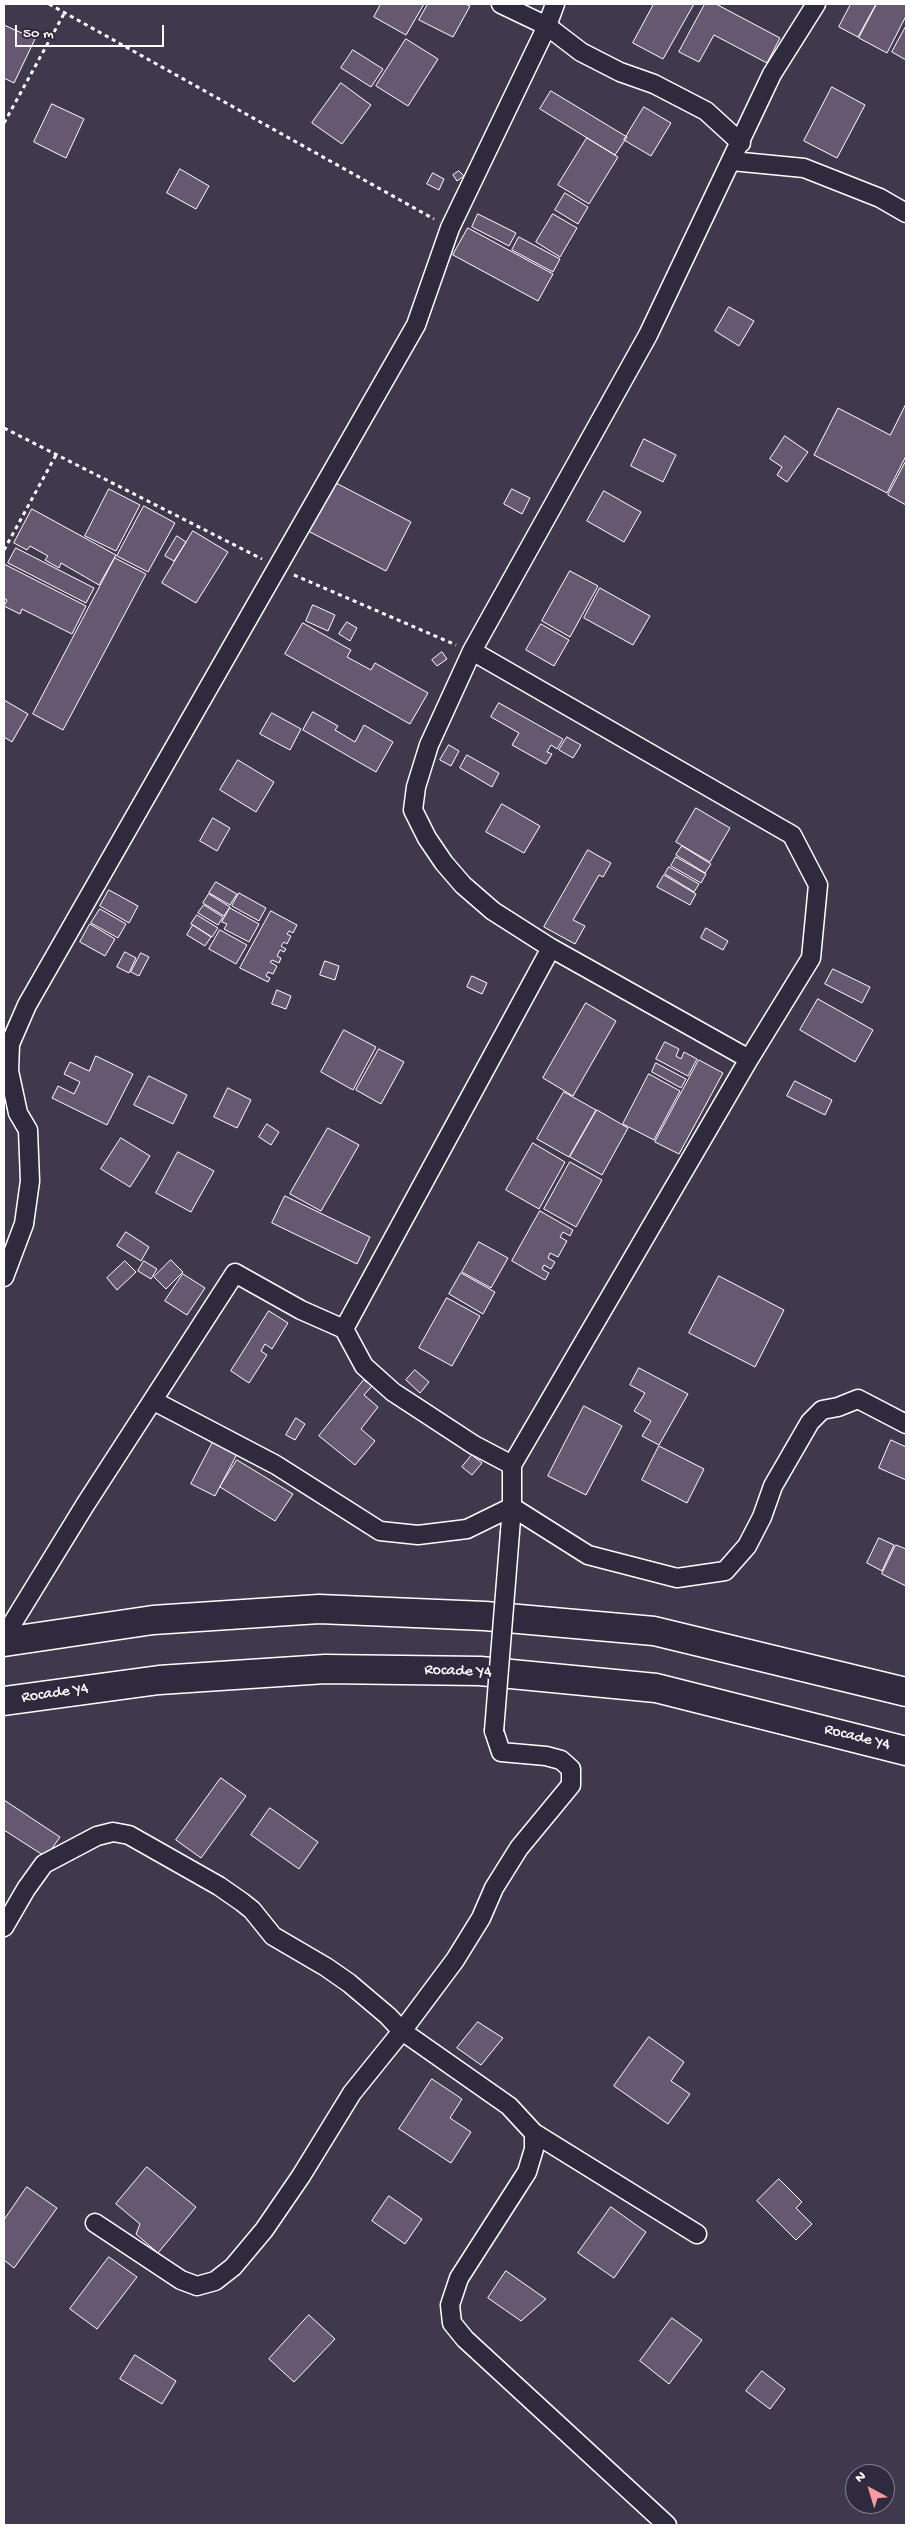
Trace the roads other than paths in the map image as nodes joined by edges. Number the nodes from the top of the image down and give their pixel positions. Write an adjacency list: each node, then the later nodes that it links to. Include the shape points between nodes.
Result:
1 (501, 4): 4 (street)
2 (555, 4): 4 (street)
3 (816, 4): 5 (street, via 772,74)
4 (547, 26): 5 (street, via 581,52 706,111); 11 (street, via 450,228 416,326 27,1005 10,1044 9,1071 18,1113 28,1130 30,1181 24,1224)
5 (740, 144): 6 (street)
6 (732, 161): 7 (street, via 804,168 880,198); 8 (street, via 689,244 648,335)
7 (906, 213)
8 (472, 651): 9 (street, via 429,745 416,787 413,810 427,838 463,885 493,911); 10 (street, via 792,835 818,885 811,958)
9 (551, 948): 10 (street); 12 (street)
10 (749, 1059): 15 (street)
11 (4, 1277)
12 (344, 1329): 13 (street, via 301,1310 235,1273); 15 (street, via 364,1366 393,1392 474,1445)
13 (154, 1401): 16 (street, via 276,1465 380,1531 418,1535 467,1529); 17 (street)
14 (906, 1424): 16 (street, via 858,1399 822,1410 810,1422 773,1486 747,1546 725,1571 677,1578 588,1555)
15 (512, 1465): 16 (street)
16 (512, 1507): 23 (street, bridge, via 494,1732 501,1752 561,1760 571,1769 571,1785 519,1848 455,1960)
17 (4, 1637)
18 (4, 1642): 19 (highway, via 153,1620 319,1609 485,1616 654,1631)
19 (906, 1692)
20 (4, 1701): 21 (highway, Rocade Y4, via 160,1680 325,1669 480,1672 656,1688)
21 (906, 1751)
22 (4, 1927): 23 (street, via 44,1864 97,1836 112,1832 129,1835 242,1902 273,1936 348,1983)
23 (402, 2032): 24 (street, via 509,2106); 25 (street, via 352,2093 264,2230 234,2267 215,2281 197,2286 180,2280)
24 (534, 2133): 26 (street); 27 (street, via 534,2149 527,2172 459,2278 450,2305 452,2323 465,2339)
25 (95, 2223)
26 (697, 2234)
27 (667, 2525)

